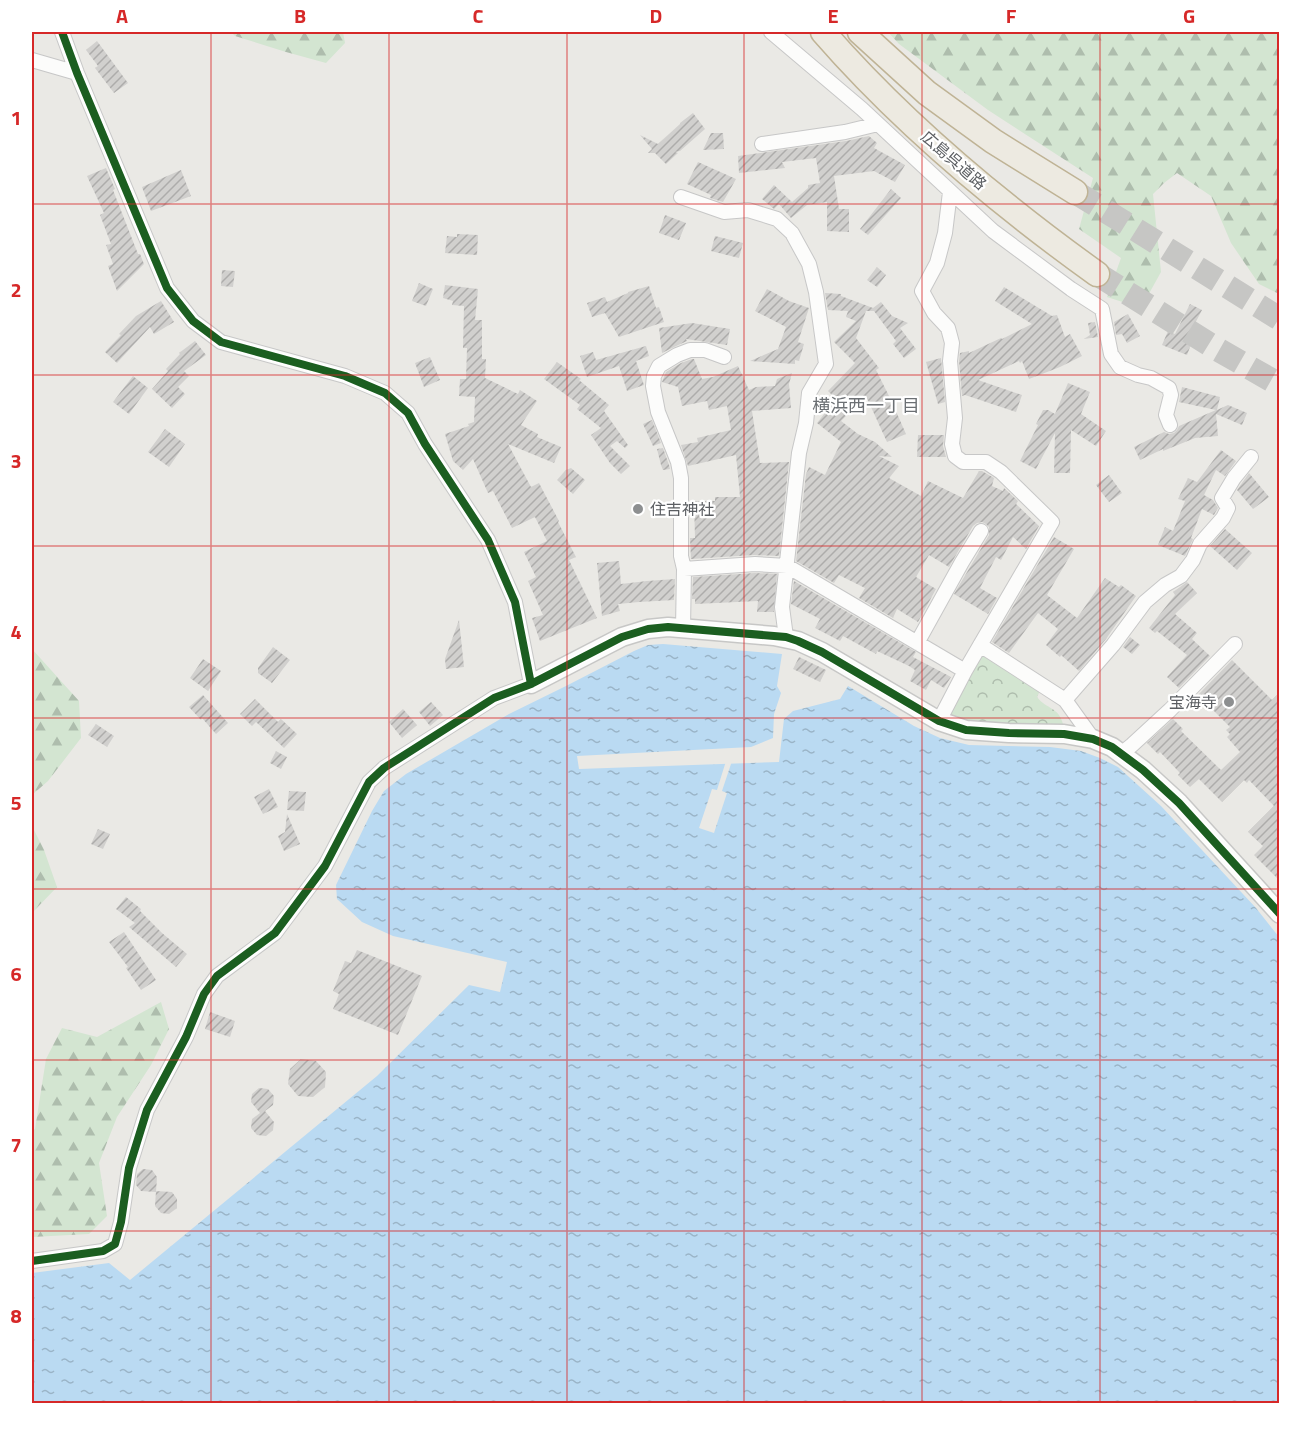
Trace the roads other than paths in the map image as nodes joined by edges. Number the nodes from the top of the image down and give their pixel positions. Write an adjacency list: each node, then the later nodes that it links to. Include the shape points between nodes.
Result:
1 (62, 32): 7 (street)
2 (771, 32): 9 (street)
3 (813, 32): 8 (highway)
4 (823, 32): 8 (highway, 広島呉道路)
5 (860, 32): 12 (highway, via 927,93 993,141)
6 (32, 60): 7 (street)
7 (76, 73): 27 (street, via 167,288 193,321 221,342 345,376 385,393 408,413 488,540 515,602)
8 (885, 99): 14 (highway, 広島呉道路, via 998,198)
9 (878, 124): 10 (street); 11 (street)
10 (762, 144)
11 (950, 192): 16 (street, via 993,231 1102,309 1111,354 1120,367 1169,388 1166,415); 25 (street, via 937,263 922,291 948,328 952,344 955,456 963,462 986,462 1001,472 1052,522)
12 (1076, 192)
13 (681, 197): 19 (street, via 724,212 748,210 777,219 792,233 809,264 826,364 809,393)
14 (1097, 274)
15 (724, 357): 20 (street, via 705,350 690,350 659,366 654,376 658,412 681,478)
16 (1170, 425)
17 (1251, 457): 28 (street, via 1222,498 1228,508 1223,518 1200,544 1181,576 1145,602)
18 (981, 531): 23 (street)
19 (787, 566): 20 (street); 22 (street, via 782,607); 23 (street)
20 (684, 569): 21 (street)
21 (683, 628): 22 (street); 27 (street, via 648,629 622,637)
22 (786, 637): 29 (street, via 822,652)
23 (917, 643): 26 (street)
24 (1235, 644): 31 (street)
25 (980, 645): 26 (street); 28 (street)
26 (965, 671): 29 (street)
27 (531, 684): 33 (street, via 494,698 384,768 369,782 325,866 275,933 217,976 204,994 147,1110 129,1168 115,1244 103,1251)
28 (1065, 700): 30 (street)
29 (939, 721): 30 (street, via 966,730)
30 (1093, 739): 31 (street)
31 (1121, 754): 32 (street, via 1179,803)
32 (1280, 914)
33 (32, 1262)

